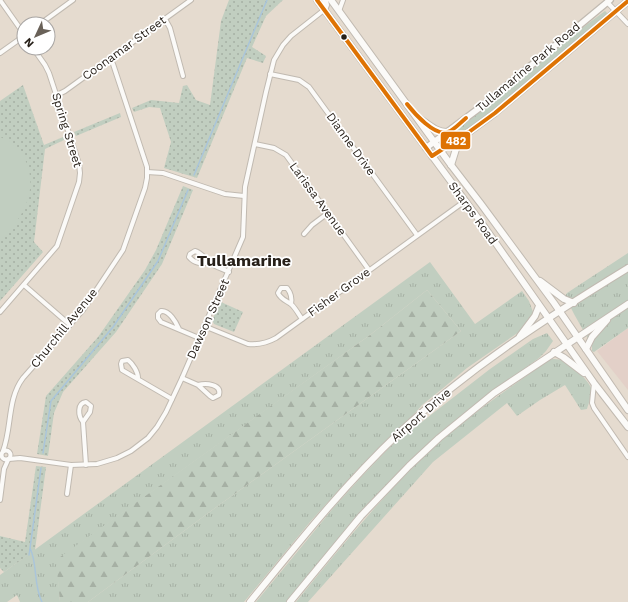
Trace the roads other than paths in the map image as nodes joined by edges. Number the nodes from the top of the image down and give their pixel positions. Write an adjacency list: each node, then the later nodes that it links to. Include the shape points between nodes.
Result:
1 (0, 0): 15 (street)
2 (73, 0): 13 (street)
3 (191, 0): 14 (street, Coonamar Street)
4 (317, 0): 10 (main road, Sharps Road)
5 (324, 0): 10 (main road)
6 (331, 0): 11 (main road, Sharps Road)
7 (343, 0): 11 (street)
8 (609, 1): 12 (street); 25 (street, Tullamarine Park Road)
9 (628, 1): 12 (street, Tullamarine Park Road)
10 (324, 10): 21 (street, Dawson Street, via 291,36 279,52); 29 (main road, Sharps Road)
11 (339, 11): 24 (main road, Sharps Road)
12 (616, 11): 16 (street); 26 (street, Tullamarine Park Road)
13 (51, 16)
14 (165, 19): 20 (street, Coonamar Street); 22 (street, via 170,28)
15 (16, 23)
16 (628, 24)
17 (16, 41): 18 (street)
18 (0, 53)
19 (39, 56): 23 (street, Spring Street, via 48,69)
20 (110, 58): 23 (street, Coonamar Street); 33 (street, Churchill Avenue)
21 (270, 74): 28 (street, Dawson Street); 38 (street, Dianne Drive, via 299,80 309,88)
22 (183, 76)
23 (57, 95): 44 (street, Spring Street, via 79,164 80,182 57,246)
24 (416, 116): 25 (main road, via 436,130); 27 (main road, Sharps Road)
25 (448, 132): 27 (street, Tullamarine Park Road)
26 (469, 132): 30 (street, Tullamarine Park Road); 32 (main road, via 456,149)
27 (434, 142): 29 (street, Tullamarine Park Road); 30 (main road, Sharps Road)
28 (255, 144): 34 (street, Dawson Street); 36 (street, Larissa Avenue, via 274,148 286,155)
29 (426, 148): 31 (main road, Sharps Road)
30 (441, 151): 31 (street, Tullamarine Park Road); 32 (main road, Sharps Road)
31 (432, 156): 35 (main road, Sharps Road)
32 (451, 164): 43 (main road, Sharps Road)
33 (147, 172): 34 (street, via 163,173 225,194); 54 (street, Churchill Avenue, via 123,250)
34 (244, 196): 42 (street, Dawson Street, via 243,238)
35 (465, 201): 38 (street, Fisher Grove); 48 (main road, Sharps Road)
36 (328, 213): 37 (street, via 312,224); 41 (street, Larissa Avenue)
37 (304, 234)
38 (417, 235): 41 (street, Fisher Grove)
39 (209, 262): 39 (street, via 194,262 189,257 195,251); 42 (street)
40 (628, 268): 45 (main road, Airport Drive)
41 (369, 270): 52 (street, Fisher Grove)
42 (229, 272): 55 (street, Dawson Street)
43 (533, 275): 45 (main road); 50 (main road, Sharps Road)
44 (24, 285): 49 (street, Spring Street); 54 (street)
45 (574, 303): 50 (main road, Airport Drive)
46 (291, 304): 52 (street)
47 (628, 304): 51 (main road)
48 (539, 306): 53 (main road, Sharps Road); 59 (main road, via 535,316)
49 (0, 312)
50 (560, 312): 53 (main road, Airport Drive); 57 (main road, Sharps Road)
51 (614, 313): 57 (main road); 61 (main road, via 592,337)
52 (302, 319): 55 (street, Fisher Grove, via 270,342 254,345 240,342)
53 (548, 319): 59 (main road, Airport Drive); 60 (main road, Sharps Road)
54 (70, 325): 73 (street, Churchill Avenue, via 16,387)
55 (204, 326): 58 (street, Dawson Street)
56 (178, 329): 56 (street, via 161,322 158,314 165,310); 58 (street)
57 (577, 337): 60 (main road); 61 (main road, Sharps Road)
58 (199, 338): 65 (street, Dawson Street)
59 (515, 341): 79 (main road, Airport Drive, via 450,389 371,461 326,510)
60 (566, 344): 62 (main road); 63 (main road, Sharps Road)
61 (586, 349): 69 (main road, Sharps Road)
62 (554, 352): 63 (main road); 80 (main road, via 494,393 409,466 361,516)
63 (590, 377): 66 (main road, Sharps Road)
64 (138, 378): 64 (street, via 122,370 122,361 131,362); 68 (street)
65 (182, 378): 67 (street); 68 (street, Dawson Street)
66 (594, 383): 70 (main road, Sharps Road); 74 (street, via 594,408)
67 (198, 386): 67 (street, via 215,386 219,388 219,395 214,398)
68 (172, 398): 76 (street, Dawson Street, via 148,438 117,458)
69 (628, 410): 70 (street)
70 (620, 416): 72 (main road, Sharps Road)
71 (83, 422): 71 (street, via 80,420 79,408 80,404 86,402 91,406); 76 (street)
72 (628, 427)
73 (5, 455): 75 (street, Dawson Street); 78 (street, Churchill Avenue)
74 (628, 457)
75 (71, 465): 76 (street, Dawson Street); 77 (street)
76 (86, 465)
77 (67, 494)
78 (0, 500)
79 (250, 602)
80 (290, 602)

